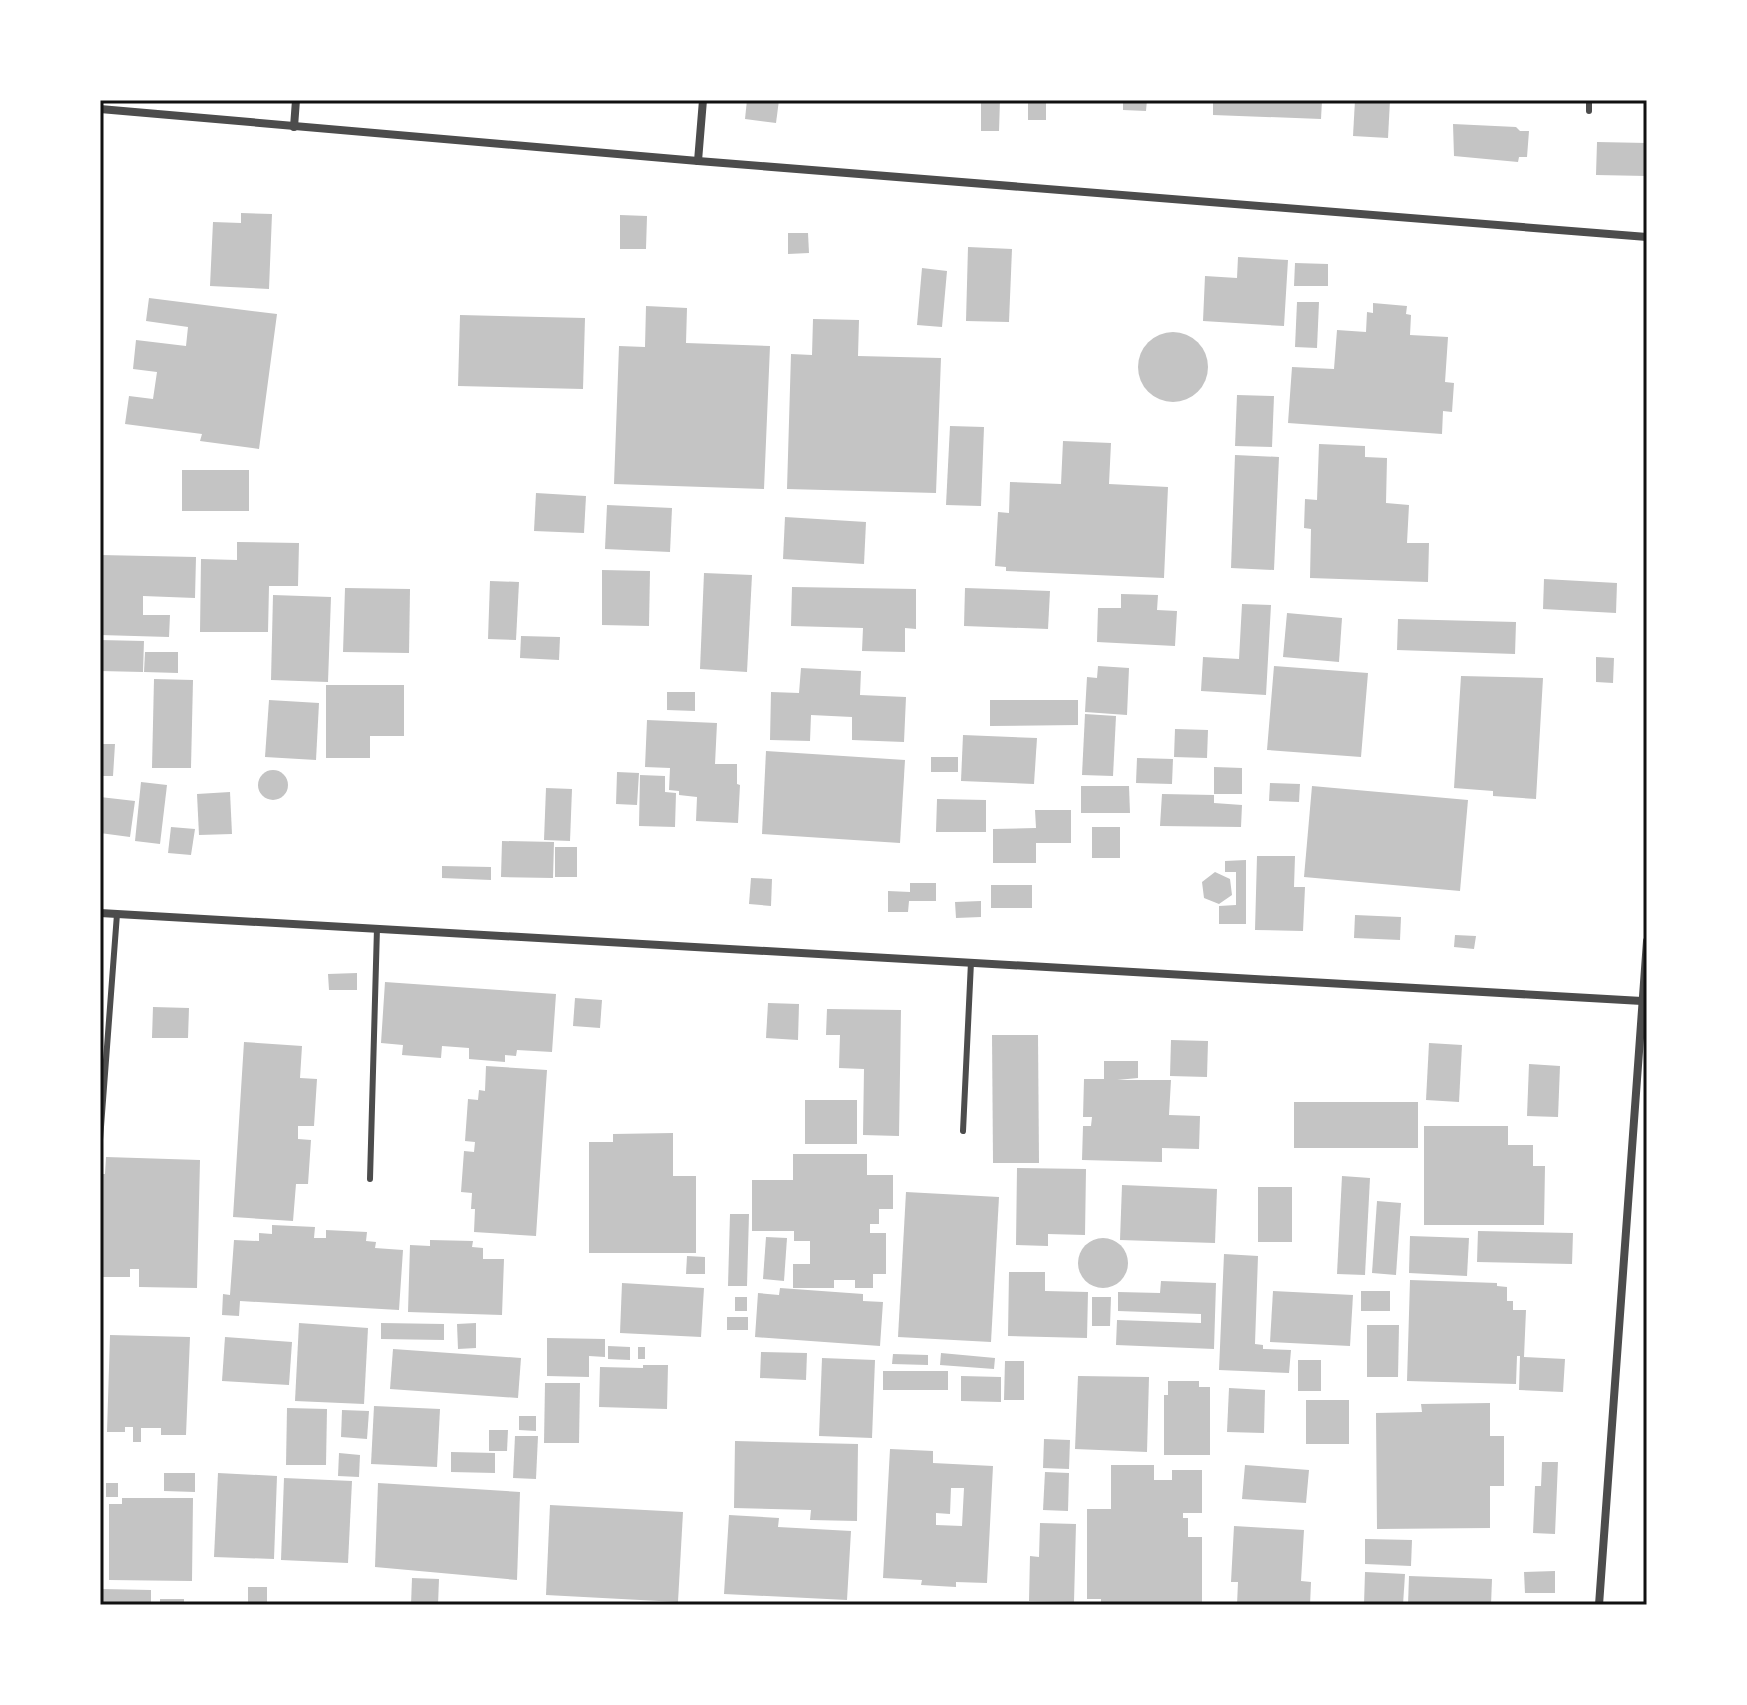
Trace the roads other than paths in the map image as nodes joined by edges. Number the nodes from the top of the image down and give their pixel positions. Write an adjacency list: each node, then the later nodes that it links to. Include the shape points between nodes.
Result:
1 (296, 100): 6 (street)
2 (703, 100): 7 (street)
3 (1589, 100): 5 (lane)
4 (100, 109): 6 (street)
5 (1589, 111)
6 (294, 127): 7 (street)
7 (698, 161): 8 (street)
8 (1647, 237)
9 (100, 913): 10 (street)
10 (117, 914): 11 (street); 16 (lane)
11 (377, 928): 13 (street); 17 (lane)
12 (1647, 941): 14 (street)
13 (971, 962): 14 (street); 15 (lane)
14 (1642, 1001): 18 (street)
15 (963, 1131)
16 (100, 1140)
17 (370, 1179)
18 (1599, 1605)

